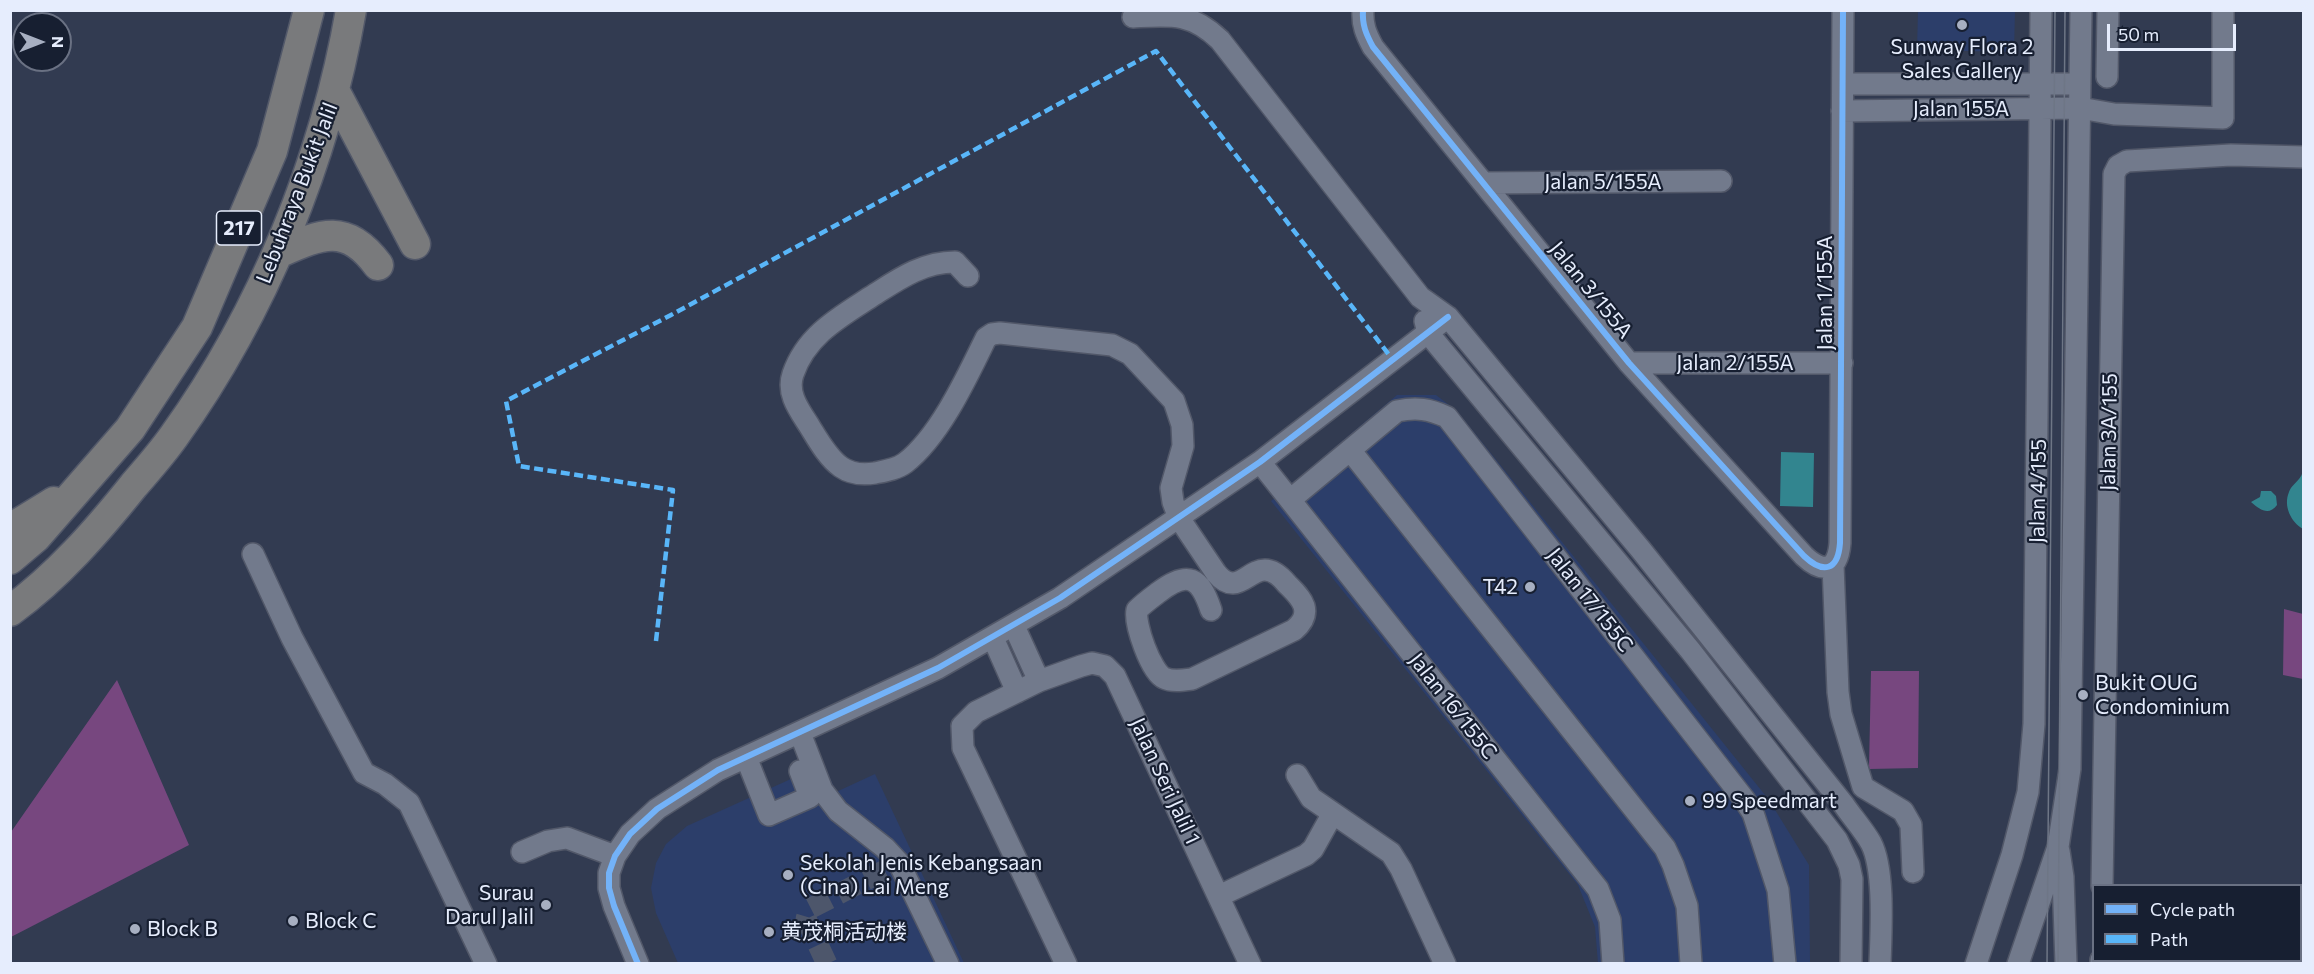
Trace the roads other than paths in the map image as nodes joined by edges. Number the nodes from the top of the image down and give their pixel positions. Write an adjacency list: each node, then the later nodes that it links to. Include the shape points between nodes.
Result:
1 (309, 10): 32 (highway, Lebuhraya Bukit Jalil / 217, via 272,151 196,327 130,429)
2 (351, 10): 14 (highway, Lebuhraya Bukit Jalil / 217)
3 (1363, 10): 20 (street, Jalan 3/155A, via 1362,22 1373,47)
4 (1844, 10): 11 (street, Jalan 1/155A)
5 (2042, 10): 12 (street, Jalan 4/155)
6 (2081, 10): 13 (street, Jalan 4/155)
7 (2108, 10): 10 (street)
8 (2223, 10): 15 (street, Jalan 155A, via 2223,118 2114,114)
9 (1133, 17): 25 (street, via 1177,15 1208,28)
10 (2107, 76)
11 (1843, 84): 12 (street, Jalan 155A); 17 (street, Jalan 1/155A)
12 (2040, 84): 13 (street, Jalan 155A); 16 (street, Jalan 4/155)
13 (2080, 84): 15 (street, Jalan 4/155)
14 (335, 92): 21 (highway); 22 (highway, Lebuhraya Bukit Jalil / 217)
15 (2080, 108): 16 (street, Jalan 155A); 49 (street, Jalan 4/155, via 2070,769)
16 (2041, 109): 17 (street, Jalan 155A); 66 (street, Jalan 4/155, via 2034,724 2028,792 2012,855)
17 (1842, 111): 29 (street, Jalan 1/155A)
18 (2304, 157): 53 (street, Jalan 3A/155, via 2231,155 2127,161 2114,174)
19 (1721, 182): 20 (street, Jalan 5/155A)
20 (1484, 183): 28 (street, Jalan 3/155A)
21 (415, 244)
22 (278, 253): 23 (highway, via 305,241 330,236 351,239 365,248); 40 (highway, Lebuhraya Bukit Jalil / 217, via 240,331 174,435 105,521 32,596)
23 (378, 265)
24 (968, 276): 34 (street, via 955,262 938,262 907,274 826,326 811,342 790,389 818,440 839,466 854,474 869,474 904,464 941,423 986,338 992,334 1112,345 1130,354 1174,401 1182,425 1183,446 1171,488)
25 (1420, 297): 26 (street); 27 (street)
26 (1448, 317): 27 (street); 65 (street, via 1641,550 1864,832 1872,845 1879,881)
27 (1428, 333): 31 (street); 64 (street, via 1690,650 1837,840 1852,879)
28 (1629, 363): 29 (street, Jalan 2/155A); 38 (street, Jalan 3/155A, via 1804,556 1813,564)
29 (1842, 363): 38 (street, Jalan 1/155A, via 1840,543 1839,556)
30 (1350, 450): 33 (street, Jalan 17/155C); 62 (street, via 1665,848 1687,906); 63 (street, Jalan 17/155C, via 1397,411 1415,408 1446,417 1753,813 1778,890)
31 (1260, 462): 33 (street, Jalan 16/155C); 34 (street)
32 (87, 481): 35 (highway); 37 (highway, Lebuhraya Bukit Jalil / 217, via 36,537)
33 (1290, 500): 61 (street, Jalan 16/155C, via 1598,889 1610,920)
34 (1179, 518): 39 (street, via 1222,580 1237,583 1261,570 1277,572 1299,598 1304,616 1294,630 1192,679 1164,678 1156,671 1137,627 1137,610 1170,584 1185,579 1200,586); 41 (street)
35 (10, 530)
36 (254, 554): 55 (street, via 292,638 364,772 409,803)
37 (10, 559)
38 (1829, 567): 52 (street, Jalan 1/155A, via 1841,714 1863,787 1903,811 1911,825)
39 (1211, 610)
40 (10, 611)
41 (1014, 626): 42 (street); 43 (street)
42 (993, 638): 44 (street); 45 (street)
43 (1039, 681): 44 (street, Jalan Seri Jalil 1); 54 (street, Jalan Seri Jalil 1, via 1092,663 1106,666 1115,676)
44 (1017, 692): 58 (street, Jalan Seri Jalil 1, via 966,720 962,726 963,748)
45 (794, 736): 46 (street); 46 (street, via 810,797 769,814); 57 (street, via 822,790 838,811 899,863)
46 (746, 757): 51 (street, via 657,809 630,834)
47 (1297, 775): 48 (street, via 1311,798)
48 (1333, 813): 54 (street, via 1306,855); 60 (street, via 1391,853)
49 (2058, 847): 67 (street, Jalan 4/155); 68 (street)
50 (522, 852): 51 (street, via 567,838)
51 (615, 856): 56 (street, via 609,888)
52 (1913, 872)
53 (2102, 884)
54 (1219, 896): 59 (street, Jalan Seri Jalil 1)
55 (486, 963)
56 (638, 963)
57 (948, 963)
58 (1066, 963)
59 (1250, 963)
60 (1445, 963)
61 (1613, 963)
62 (1691, 963)
63 (1785, 963)
64 (1851, 963)
65 (1880, 963)
66 (1976, 963)
67 (2018, 963)
68 (2066, 963)

